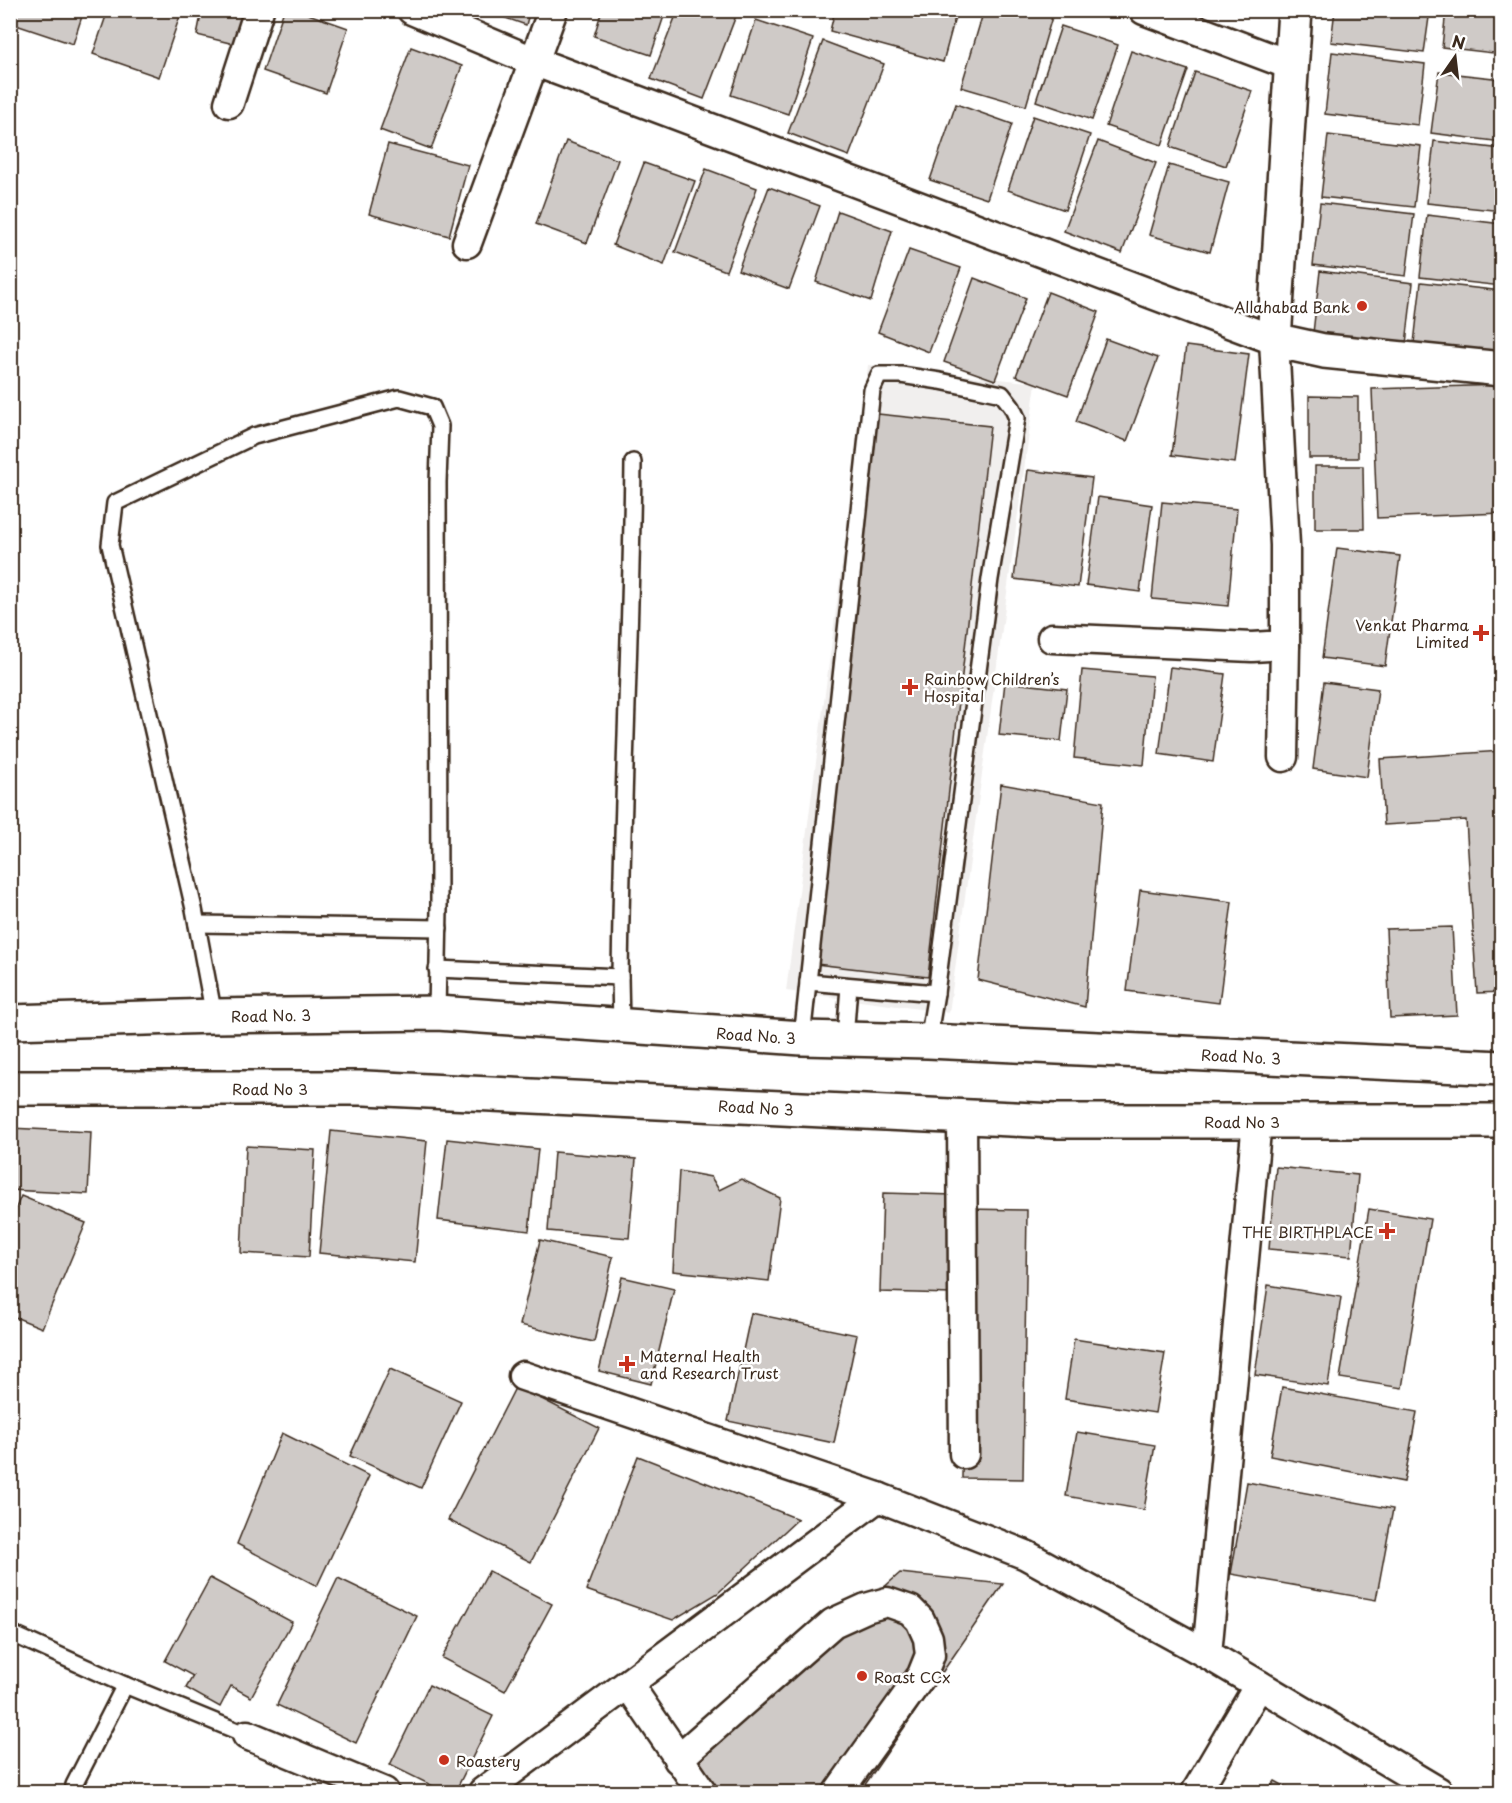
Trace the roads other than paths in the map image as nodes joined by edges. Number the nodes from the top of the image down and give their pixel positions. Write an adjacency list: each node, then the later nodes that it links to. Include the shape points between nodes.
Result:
1 (259, 10): 8 (street)
2 (412, 10): 6 (street)
3 (553, 10): 6 (street)
4 (1144, 10): 7 (street)
5 (1295, 10): 7 (main road)
6 (533, 61): 9 (street); 10 (street)
7 (1290, 65): 10 (main road)
8 (229, 103)
9 (467, 243)
10 (1274, 340): 11 (main road, via 1324,351); 14 (street, via 1285,545)
11 (1502, 369)
12 (633, 462): 19 (lane)
13 (1052, 638): 14 (street)
14 (1285, 645): 15 (street)
15 (1282, 757)
16 (197, 924): 17 (lane); 17 (lane, via 110,545 114,503 254,436 399,398 432,407 440,426); 24 (lane)
17 (439, 928): 18 (lane)
18 (437, 969): 19 (lane); 23 (lane)
19 (620, 977): 26 (lane)
20 (808, 982): 21 (lane); 22 (lane, via 872,390 879,375 901,375 1002,394 1017,418 990,579); 27 (lane)
21 (849, 986): 22 (lane); 28 (lane)
22 (936, 993): 29 (lane)
23 (437, 1013): 24 (main road, Road No. 3); 26 (main road, Road No. 3)
24 (214, 1016): 25 (main road, Road No. 3)
25 (10, 1022)
26 (621, 1026): 27 (main road, Road No. 3)
27 (802, 1038): 28 (main road, Road No. 3)
28 (845, 1039): 29 (main road, Road No. 3)
29 (928, 1041): 30 (main road, Road No. 3)
30 (1502, 1068)
31 (10, 1088): 32 (main road, Road No 3, via 365,1088)
32 (962, 1117): 33 (main road, Road No 3); 36 (street)
33 (1257, 1121): 34 (main road, Road No 3); 39 (street)
34 (1502, 1121)
35 (524, 1377): 37 (street)
36 (964, 1454)
37 (878, 1497): 39 (street, via 1026,1555); 40 (street)
38 (10, 1633): 41 (lane)
39 (1207, 1654): 42 (street)
40 (628, 1684): 44 (street); 47 (street)
41 (125, 1685): 43 (lane); 45 (lane)
42 (1259, 1685): 50 (street); 51 (street)
43 (247, 1735): 46 (street)
44 (678, 1759): 48 (street); 49 (street, via 833,1623 887,1602 910,1610 920,1620 930,1655 922,1675)
45 (74, 1785)
46 (384, 1792)
47 (483, 1792)
48 (702, 1792)
49 (838, 1792)
50 (1196, 1792)
51 (1439, 1792)

